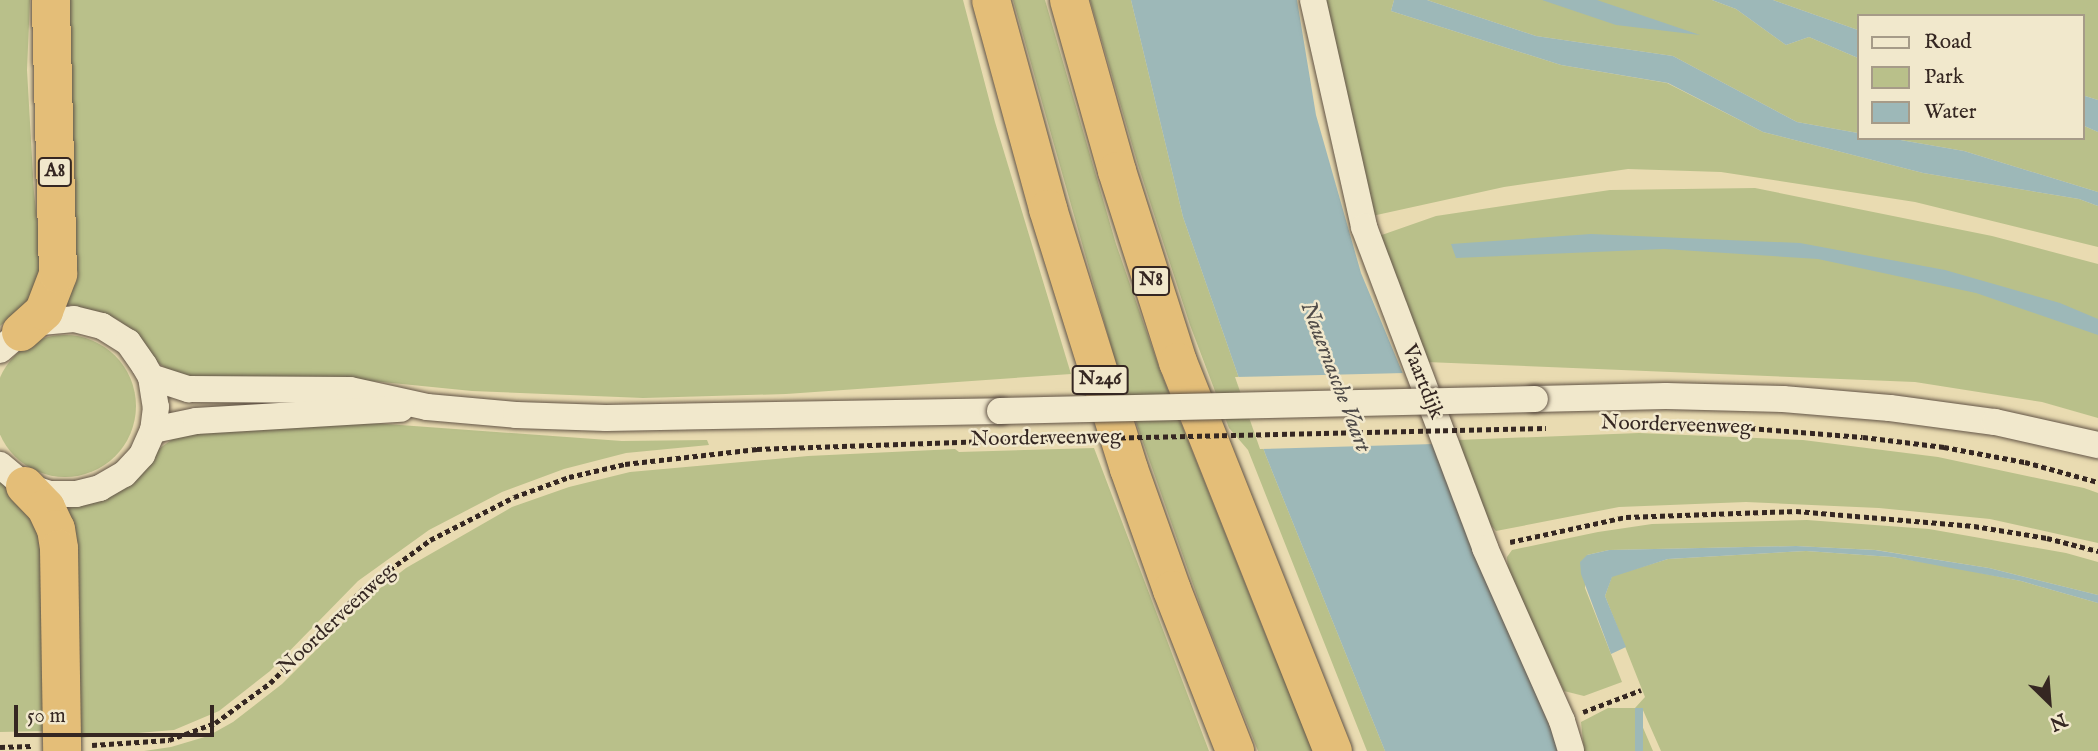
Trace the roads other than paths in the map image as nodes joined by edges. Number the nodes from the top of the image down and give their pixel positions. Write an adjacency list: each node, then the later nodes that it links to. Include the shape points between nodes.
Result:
1 (51, 0): 5 (highway, A8, via 58,274 44,312)
2 (991, 0): 12 (highway, N246, via 1048,209 1129,468)
3 (1069, 0): 13 (highway, N8, via 1116,171 1178,362)
4 (1313, 0): 14 (street, Vaartdijk, via 1363,227 1485,548)
5 (11, 341): 6 (street, via 41,323 74,318 128,342)
6 (151, 377): 7 (street, Noorderveenweg, via 189,390 350,390); 8 (street, via 156,407)
7 (427, 407): 8 (street, Noorderveenweg, via 196,421); 9 (street, Noorderveenweg, bridge, via 606,418 1666,396 1890,408 1995,422)
8 (153, 430): 10 (street, via 142,455 124,474 100,488 50,494)
9 (2098, 445)
10 (13, 475): 11 (highway, via 46,508 56,529)
11 (62, 747)
12 (1236, 751)
13 (1333, 751)
14 (1571, 751)

